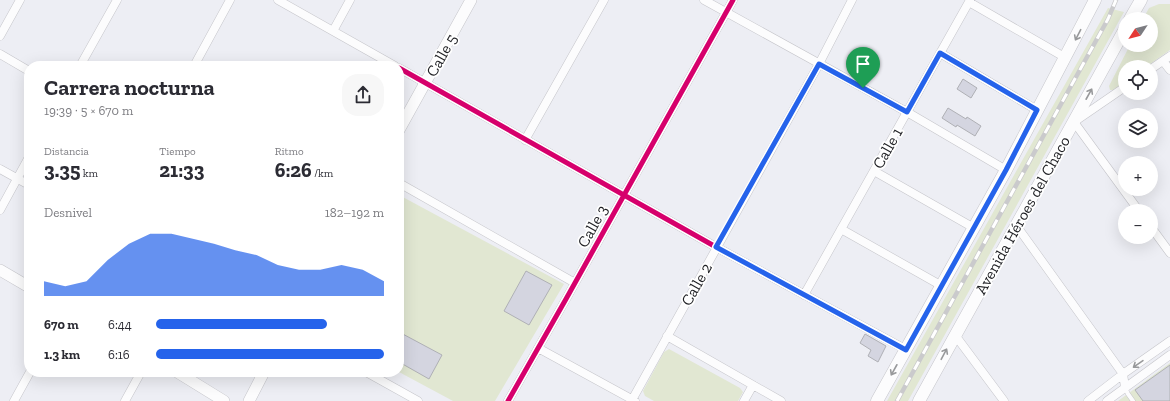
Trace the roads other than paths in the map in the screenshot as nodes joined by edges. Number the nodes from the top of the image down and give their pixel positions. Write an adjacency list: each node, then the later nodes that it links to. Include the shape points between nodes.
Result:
1 (20, 0): 17 (street)
2 (118, 0): 23 (street)
3 (230, 0): 24 (street)
4 (278, 0): 16 (street)
5 (350, 0): 16 (street)
6 (471, 0): 31 (main road, Calle 5)
7 (604, 0): 37 (street)
8 (704, 0): 14 (street)
9 (733, 0): 14 (street, Calle 3)
10 (852, 0): 26 (street, Calle 2)
11 (1095, 0): 21 (main road, one-way to 21)
12 (1141, 0): 15 (main road)
13 (969, 1): 19 (street, Calle 1); 21 (street)
14 (726, 12): 26 (street); 45 (street, Calle 3)
15 (1134, 12)
16 (333, 31): 25 (street)
17 (0, 36)
18 (1118, 42): 36 (main road, Avenida Héroes del Chaco, one-way to 18)
19 (940, 53): 33 (street); 34 (street, Calle 1)
20 (0, 54): 28 (street)
21 (1066, 58): 33 (main road)
22 (1167, 59): 27 (street); 29 (street)
23 (83, 61)
24 (197, 61)
25 (386, 61)
26 (819, 64): 34 (street); 52 (street, Calle 2)
27 (1158, 65)
28 (24, 68)
29 (1170, 70)
30 (404, 71): 31 (street)
31 (425, 83): 35 (main road, Calle 5); 37 (street)
32 (1118, 92): 36 (street)
33 (1037, 110): 40 (main road)
34 (907, 112): 40 (street); 41 (street, Calle 1)
35 (404, 121)
36 (1074, 122): 46 (street); 48 (main road, Avenida Héroes del Chaco)
37 (525, 140): 45 (street)
38 (24, 166): 42 (street)
39 (0, 168): 42 (street)
40 (1006, 170): 49 (main road)
41 (874, 171): 49 (street); 50 (street, Calle 1)
42 (17, 178): 43 (street); 47 (street)
43 (24, 182)
44 (404, 186): 55 (street)
45 (624, 195): 52 (street); 55 (street, Calle 3)
46 (1134, 204)
47 (0, 210)
48 (1016, 225): 59 (main road, Avenida Héroes del Chaco); 65 (street)
49 (974, 228): 57 (main road)
50 (842, 229): 57 (street); 58 (street, Calle 1)
51 (1158, 237): 53 (street)
52 (716, 247): 58 (street); 60 (street, Calle 2)
53 (1170, 253)
54 (0, 270): 56 (main road)
55 (575, 283): 62 (street, Calle 3)
56 (24, 284)
57 (942, 286): 63 (main road)
58 (804, 295): 63 (street)
59 (955, 335): 83 (main road, Avenida Héroes del Chaco, one-way to 59); 84 (street)
60 (667, 336): 71 (street); 73 (street, Calle 2)
61 (1170, 341): 65 (street, one-way to 65)
62 (538, 348): 73 (street); 79 (street, Calle 3)
63 (906, 350): 82 (main road, one-way to 82)
64 (1170, 355): 72 (street)
65 (1123, 374): 72 (street); 85 (street)
66 (27, 377): 74 (street)
67 (138, 377): 75 (street)
68 (184, 377): 76 (main road)
69 (261, 377): 77 (main road)
70 (375, 377): 78 (street)
71 (753, 385): 80 (street); 81 (street)
72 (1125, 387): 86 (street); 87 (lane)
73 (633, 400)
74 (14, 401)
75 (125, 401)
76 (224, 401)
77 (249, 401)
78 (418, 401)
79 (508, 401)
80 (744, 401)
81 (782, 401)
82 (877, 401)
83 (919, 401)
84 (1004, 401)
85 (1088, 401)
86 (1107, 401)
87 (1133, 401)

